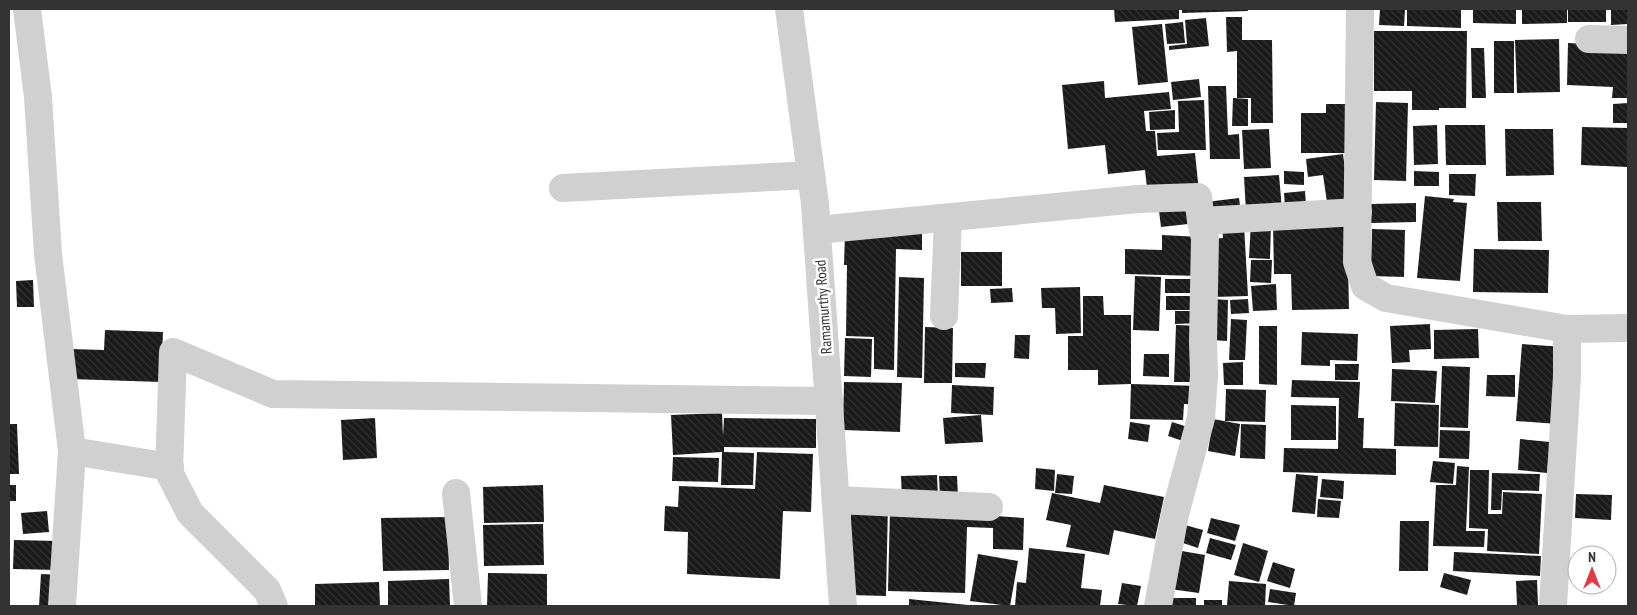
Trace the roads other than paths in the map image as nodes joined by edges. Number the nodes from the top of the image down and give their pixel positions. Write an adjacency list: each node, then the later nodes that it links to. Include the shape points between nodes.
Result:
1 (27, 9): 16 (street, via 38,97 48,254)
2 (789, 9): 6 (street, Ramamurthy Road)
3 (1360, 9): 8 (street)
4 (1589, 39): 5 (street)
5 (1628, 40)
6 (811, 175): 7 (street); 11 (street, Ramamurthy Road)
7 (563, 188)
8 (1358, 212): 10 (street); 14 (street, via 1358,262 1365,286 1386,298)
9 (948, 218): 10 (street, via 1138,199 1198,197); 11 (street); 12 (street)
10 (1201, 221): 25 (street, via 1205,238 1201,418 1175,514)
11 (817, 230): 15 (street, Ramamurthy Road)
12 (944, 316)
13 (1628, 328): 14 (street)
14 (1567, 329): 26 (street)
15 (829, 401): 17 (street, via 273,394 173,352); 19 (street, Ramamurthy Road)
16 (72, 451): 17 (street); 21 (street)
17 (170, 467): 22 (street, via 169,472 190,513 267,590)
18 (456, 493): 23 (street)
19 (836, 500): 20 (street); 24 (street, Ramamurthy Road)
20 (989, 506)
21 (62, 606)
22 (274, 606)
23 (468, 606)
24 (843, 606)
25 (1158, 606)
26 (1553, 606)

